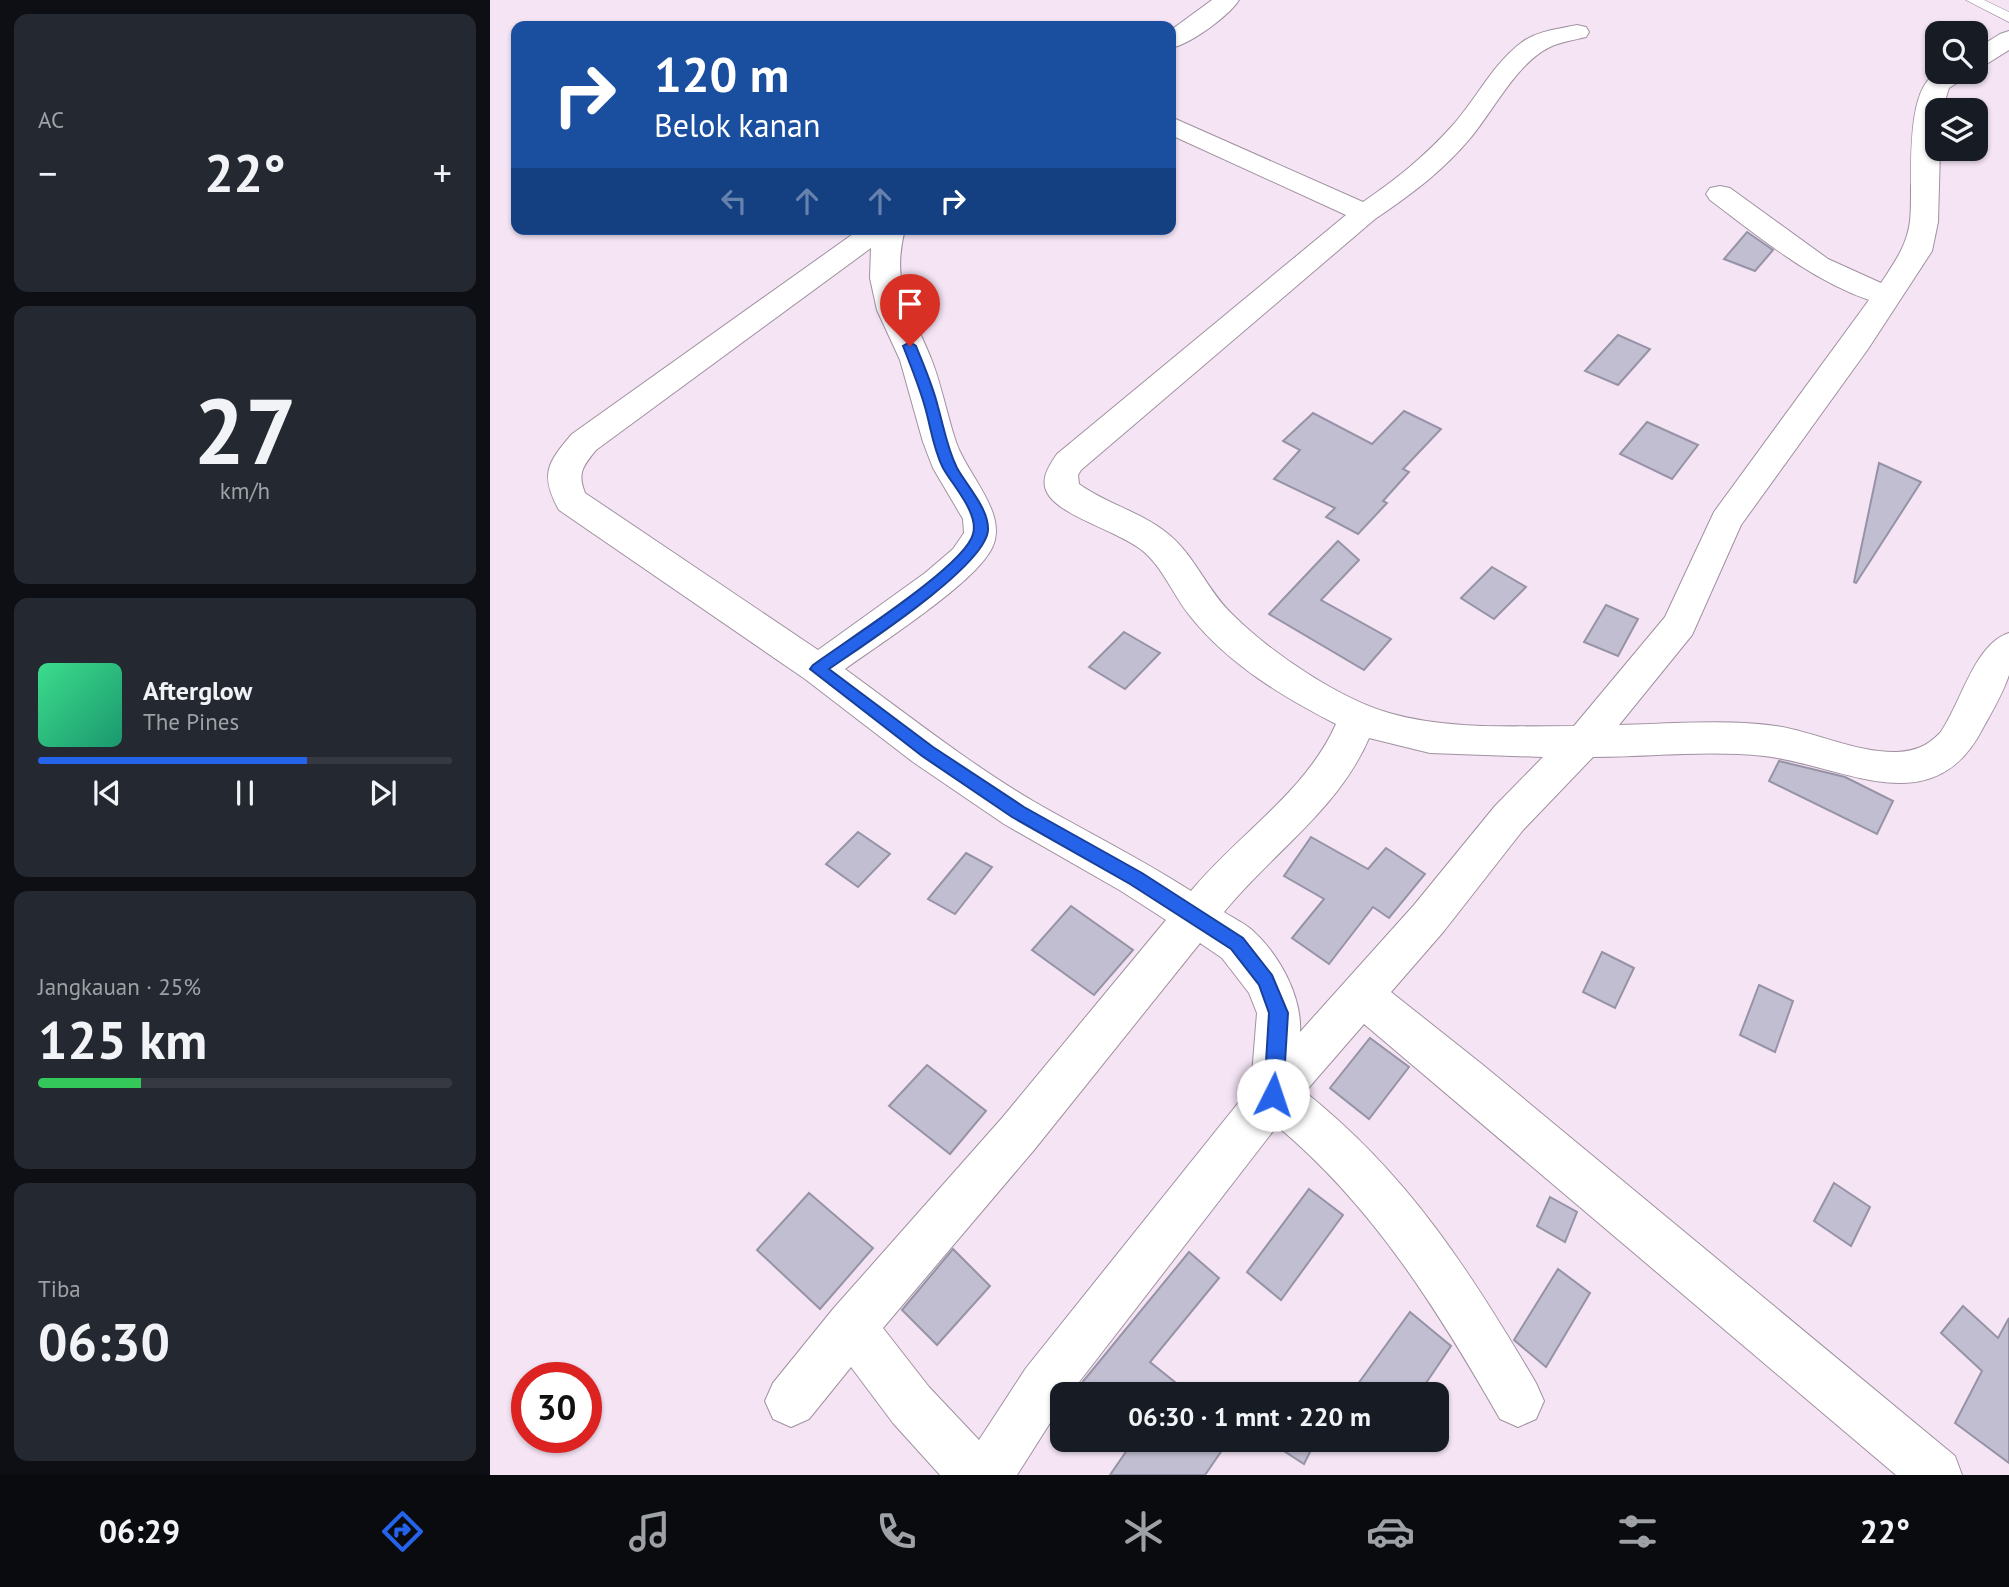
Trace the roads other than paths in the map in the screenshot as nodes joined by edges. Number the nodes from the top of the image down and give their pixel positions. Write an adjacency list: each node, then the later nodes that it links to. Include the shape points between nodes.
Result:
1 (1227, 0): 5 (street)
2 (1973, 0): 3 (lane)
3 (2009, 18)
4 (1577, 32): 11 (street, via 1529,49 1418,177)
5 (1176, 38)
6 (2009, 39): 7 (street)
7 (1988, 52)
8 (1939, 84): 14 (street, via 1927,120 1924,222 1917,251)
9 (1176, 127): 11 (street)
10 (1720, 194): 14 (street, via 1818,266)
11 (1366, 213): 17 (street, via 1069,461 1060,481 1074,500 1155,541 1205,610 1260,660)
12 (870, 235): 16 (street, via 584,442 565,464 561,481 571,501)
13 (889, 235): 16 (street, via 885,278 892,310 916,360 939,442 980,519 981,533 965,558 938,582)
14 (1887, 296): 18 (street, via 1726,521 1679,625)
15 (2009, 647): 18 (street, via 1990,673 1954,744 1917,767 1884,767 1749,738)
16 (818, 669): 19 (street, via 1018,812)
17 (1358, 718): 18 (street, via 1447,740); 19 (street, via 1339,759 1314,792)
18 (1583, 742): 20 (street, via 1510,818)
19 (1194, 916): 21 (street, via 1237,944 1266,981 1279,1013); 22 (street, via 1026,1124)
20 (1361, 995): 21 (street); 27 (street)
21 (1273, 1095): 24 (street, via 1312,1126 1381,1194 1467,1313); 26 (street, via 1044,1386)
22 (851, 1326): 23 (street); 25 (street, via 911,1405)
23 (791, 1401)
24 (1518, 1401)
25 (976, 1475)
26 (987, 1475)
27 (1936, 1475)

